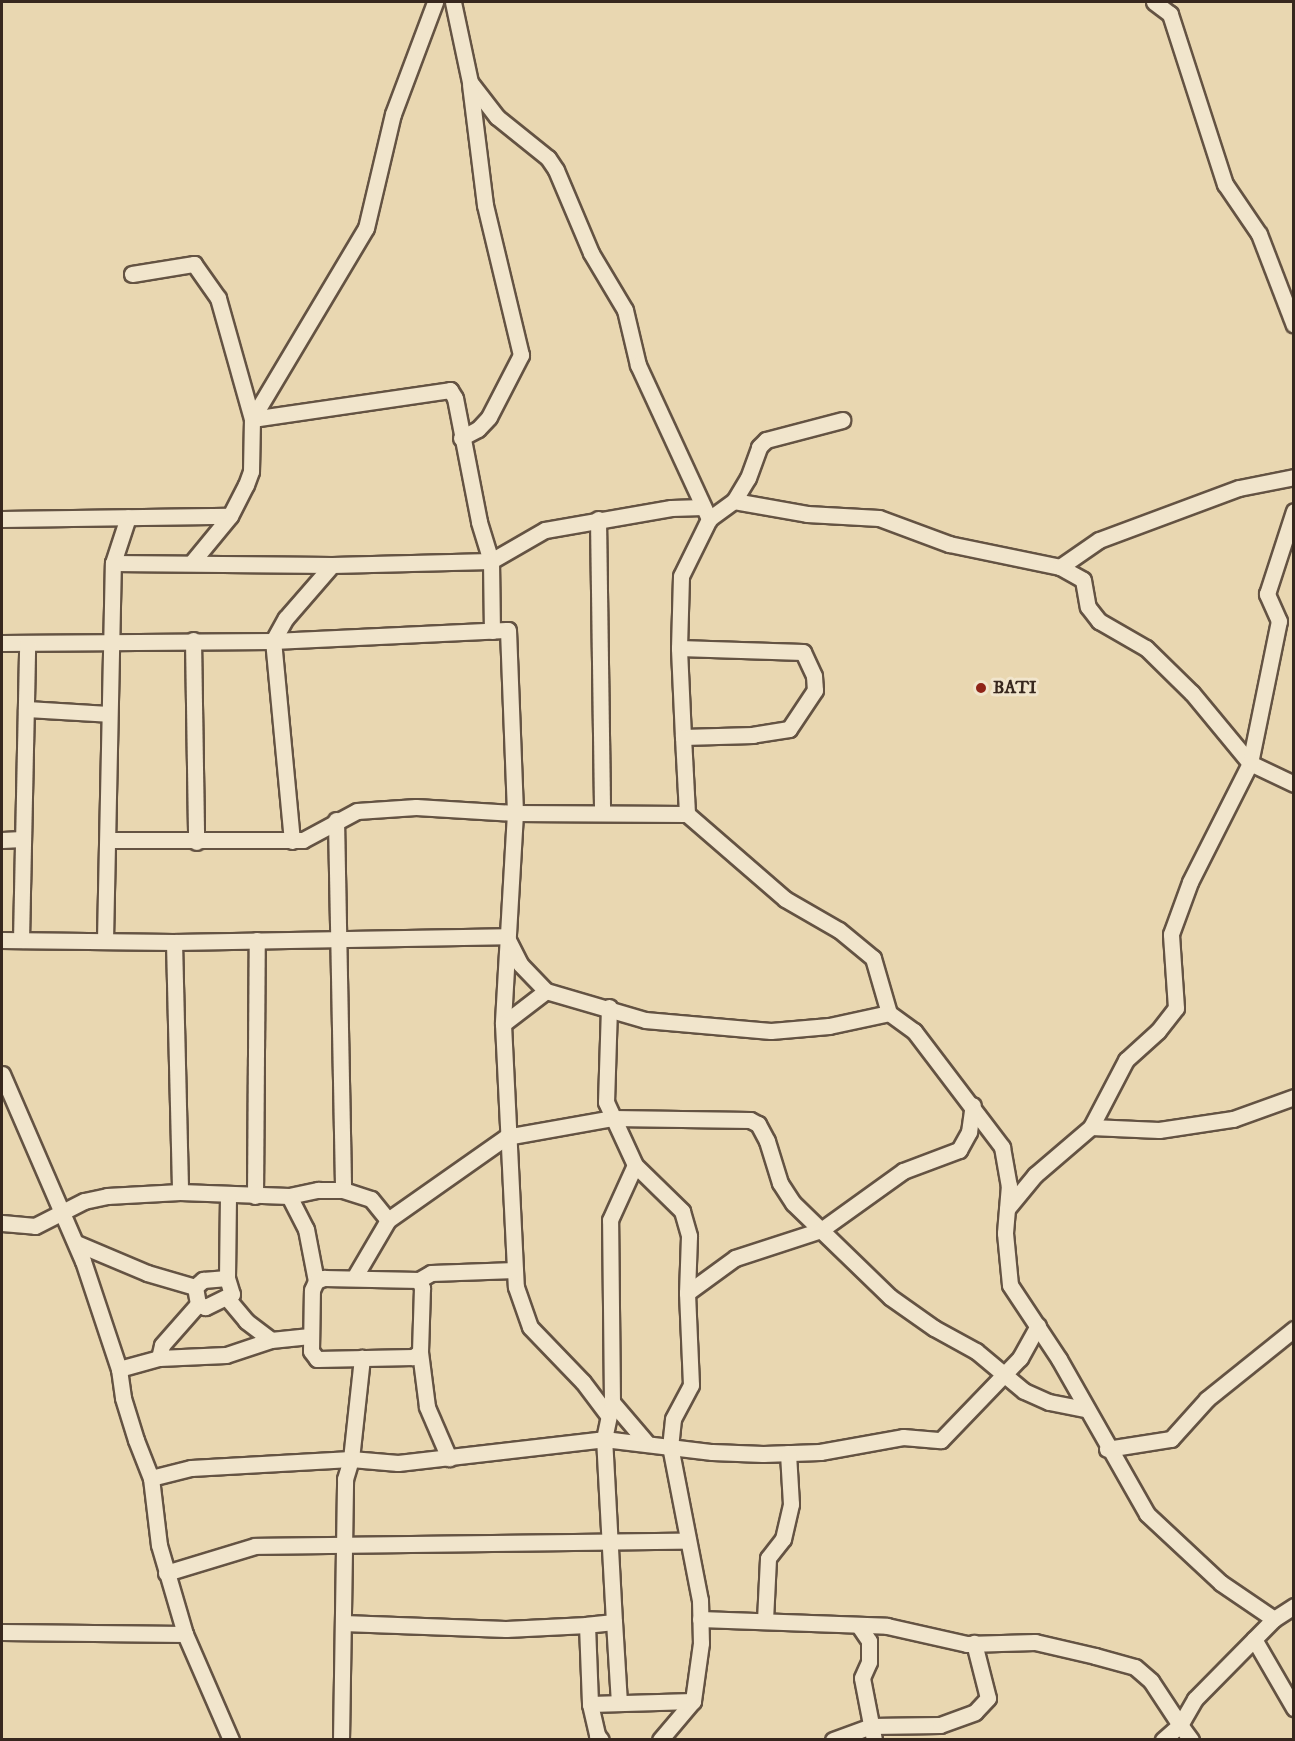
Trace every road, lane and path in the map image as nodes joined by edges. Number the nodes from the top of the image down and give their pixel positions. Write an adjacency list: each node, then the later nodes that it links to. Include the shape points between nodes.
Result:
1 (435, 2): 7 (street, via 393,114 366,228)
2 (453, 2): 4 (street)
3 (1154, 2): 6 (street, via 1170,14 1225,184 1259,234)
4 (470, 81): 9 (street, via 484,205 521,355 489,417); 13 (street, via 497,117 548,158 556,170 591,254 625,310 638,365)
5 (132, 274): 7 (street, via 194,264 218,298)
6 (1293, 325)
7 (252, 419): 9 (street, via 443,389 450,390 455,398); 14 (street, via 251,471)
8 (842, 420): 11 (street, via 766,440)
9 (461, 438): 19 (street, via 478,522)
10 (1293, 477): 22 (street, via 1239,488 1099,540)
11 (734, 501): 13 (street); 22 (street, via 807,514 879,518 949,544)
12 (1293, 511): 33 (street, via 1268,594 1279,621)
13 (706, 513): 17 (street); 29 (street, via 681,576)
14 (230, 516): 15 (street); 18 (street)
15 (128, 517): 16 (street); 20 (street)
16 (2, 519)
17 (598, 519): 19 (street, via 544,530); 36 (street)
18 (193, 561): 20 (street); 21 (street)
19 (491, 561): 21 (street); 23 (street)
20 (114, 563): 26 (street)
21 (333, 565): 25 (street, via 286,618)
22 (1060, 567): 33 (street, via 1083,580 1088,607 1100,621 1146,648 1192,693)
23 (492, 631): 25 (street); 35 (street, via 508,630)
24 (193, 640): 25 (street); 26 (street); 43 (street)
25 (273, 641): 42 (street)
26 (109, 642): 28 (street); 31 (street)
27 (2, 643): 28 (street)
28 (27, 643): 30 (street)
29 (679, 648): 32 (street); 32 (street, via 803,652 814,676 815,690 789,729 753,735)
30 (26, 709): 31 (street); 39 (street)
31 (109, 714): 41 (street)
32 (683, 737): 37 (street)
33 (1250, 763): 34 (street); 59 (street, via 1190,882 1171,934 1176,1008 1126,1060)
34 (1293, 784)
35 (515, 813): 36 (street); 38 (street, via 416,807 357,811); 44 (street)
36 (602, 813): 37 (street)
37 (687, 814): 53 (street, via 785,899 838,930 873,958)
38 (336, 820): 42 (street, via 316,836); 45 (street)
39 (22, 839): 40 (street); 47 (street)
40 (2, 840)
41 (109, 840): 43 (street); 48 (street)
42 (292, 841): 43 (street)
43 (196, 842)
44 (506, 936): 45 (street); 51 (street, via 520,964); 54 (street)
45 (338, 938): 49 (street); 62 (street)
46 (2, 940): 47 (street)
47 (21, 940): 48 (street)
48 (105, 940): 50 (street)
49 (257, 940): 50 (street); 65 (street)
50 (174, 942): 63 (street)
51 (546, 991): 52 (street); 54 (street)
52 (609, 1007): 53 (street, via 645,1020 771,1031 829,1026); 58 (street, via 604,1088)
53 (889, 1013): 57 (street, via 914,1031)
54 (503, 1024): 60 (street)
55 (2, 1074): 68 (street)
56 (1293, 1096): 59 (street, via 1233,1119 1159,1130)
57 (973, 1105): 67 (street, via 1002,1147 1009,1185); 71 (street, via 969,1132 959,1150 903,1171)
58 (613, 1118): 60 (street); 61 (street); 71 (street, via 708,1118 750,1120 758,1124 780,1183 793,1203)
59 (1091, 1127): 67 (street, via 1035,1174)
60 (506, 1137): 69 (street); 73 (street)
61 (635, 1165): 79 (street, via 682,1212 687,1223); 91 (street, via 610,1220)
62 (343, 1190): 66 (street); 69 (street, via 371,1198)
63 (180, 1192): 64 (street); 68 (street, via 107,1196 84,1201)
64 (228, 1196): 65 (street); 74 (street)
65 (255, 1196): 66 (street)
66 (289, 1196): 77 (street, via 306,1230)
67 (1007, 1209): 82 (street, via 1010,1285)
68 (64, 1213): 70 (street, via 35,1226); 72 (street)
69 (388, 1220): 75 (street)
70 (2, 1223)
71 (821, 1230): 79 (street, via 748,1251); 90 (street, via 890,1297)
72 (76, 1243): 78 (street, via 147,1273); 89 (street)
73 (515, 1270): 76 (street, via 431,1273); 91 (street, via 520,1304 530,1327)
74 (227, 1278): 78 (street, via 203,1280); 80 (street, via 232,1294)
75 (354, 1278): 76 (street); 77 (street)
76 (419, 1280): 86 (street)
77 (316, 1281): 84 (street, via 312,1290)
78 (195, 1287): 81 (street)
79 (687, 1293): 95 (street, via 691,1384 673,1419)
80 (227, 1298): 81 (street, via 205,1307); 85 (street, via 246,1321)
81 (198, 1304): 87 (street, via 162,1345)
82 (1038, 1326): 90 (street, via 1032,1342); 92 (street)
83 (1293, 1329): 96 (street, via 1207,1399 1171,1439)
84 (310, 1336): 85 (street); 88 (street, via 311,1351 317,1359)
85 (271, 1340): 87 (street, via 226,1355)
86 (420, 1352): 88 (street, via 413,1357); 98 (street, via 427,1407)
87 (159, 1358): 89 (street)
88 (362, 1358): 99 (street)
89 (119, 1369): 100 (street, via 123,1398)
90 (1005, 1372): 92 (street, via 1024,1391 1049,1402); 97 (street, via 941,1440 903,1437 820,1452)
91 (610, 1408): 93 (street); 94 (street)
92 (1085, 1409): 96 (street)
93 (604, 1439): 94 (street); 98 (street, via 522,1445); 102 (street)
94 (646, 1442): 95 (street)
95 (669, 1446): 97 (street, via 712,1452); 101 (street)
96 (1107, 1449): 107 (street, via 1147,1514 1221,1583)
97 (788, 1453): 108 (street, via 791,1504 783,1539 768,1558)
98 (449, 1458): 99 (street, via 398,1463)
99 (351, 1459): 100 (street, via 191,1468); 103 (street, via 345,1479)
100 (151, 1478): 104 (street)
101 (688, 1541): 102 (street); 106 (street)
102 (611, 1542): 103 (street); 109 (street)
103 (343, 1544): 104 (street, via 255,1545); 110 (street)
104 (166, 1573): 114 (street)
105 (1293, 1606): 107 (street)
106 (700, 1618): 108 (street); 117 (street)
107 (1274, 1619): 115 (street)
108 (765, 1620): 112 (street)
109 (614, 1622): 111 (street); 118 (street)
110 (343, 1623): 111 (street, via 506,1629); 124 (street)
111 (588, 1625): 119 (street)
112 (859, 1626): 116 (street, via 887,1626); 122 (street, via 869,1641 869,1662 862,1678)
113 (2, 1632): 114 (street)
114 (184, 1634): 123 (street)
115 (1254, 1639): 120 (street); 121 (street, via 1196,1699)
116 (974, 1643): 121 (street, via 1035,1642 1134,1667 1151,1681); 122 (street, via 988,1698 975,1712 940,1725)
117 (693, 1701): 118 (street); 126 (street)
118 (619, 1703): 119 (street)
119 (590, 1704): 125 (street)
120 (1293, 1708)
121 (1180, 1725): 128 (street); 129 (street)
122 (873, 1733): 127 (street)
123 (231, 1740)
124 (341, 1740)
125 (601, 1740)
126 (660, 1740)
127 (834, 1740)
128 (1163, 1740)
129 (1191, 1740)

